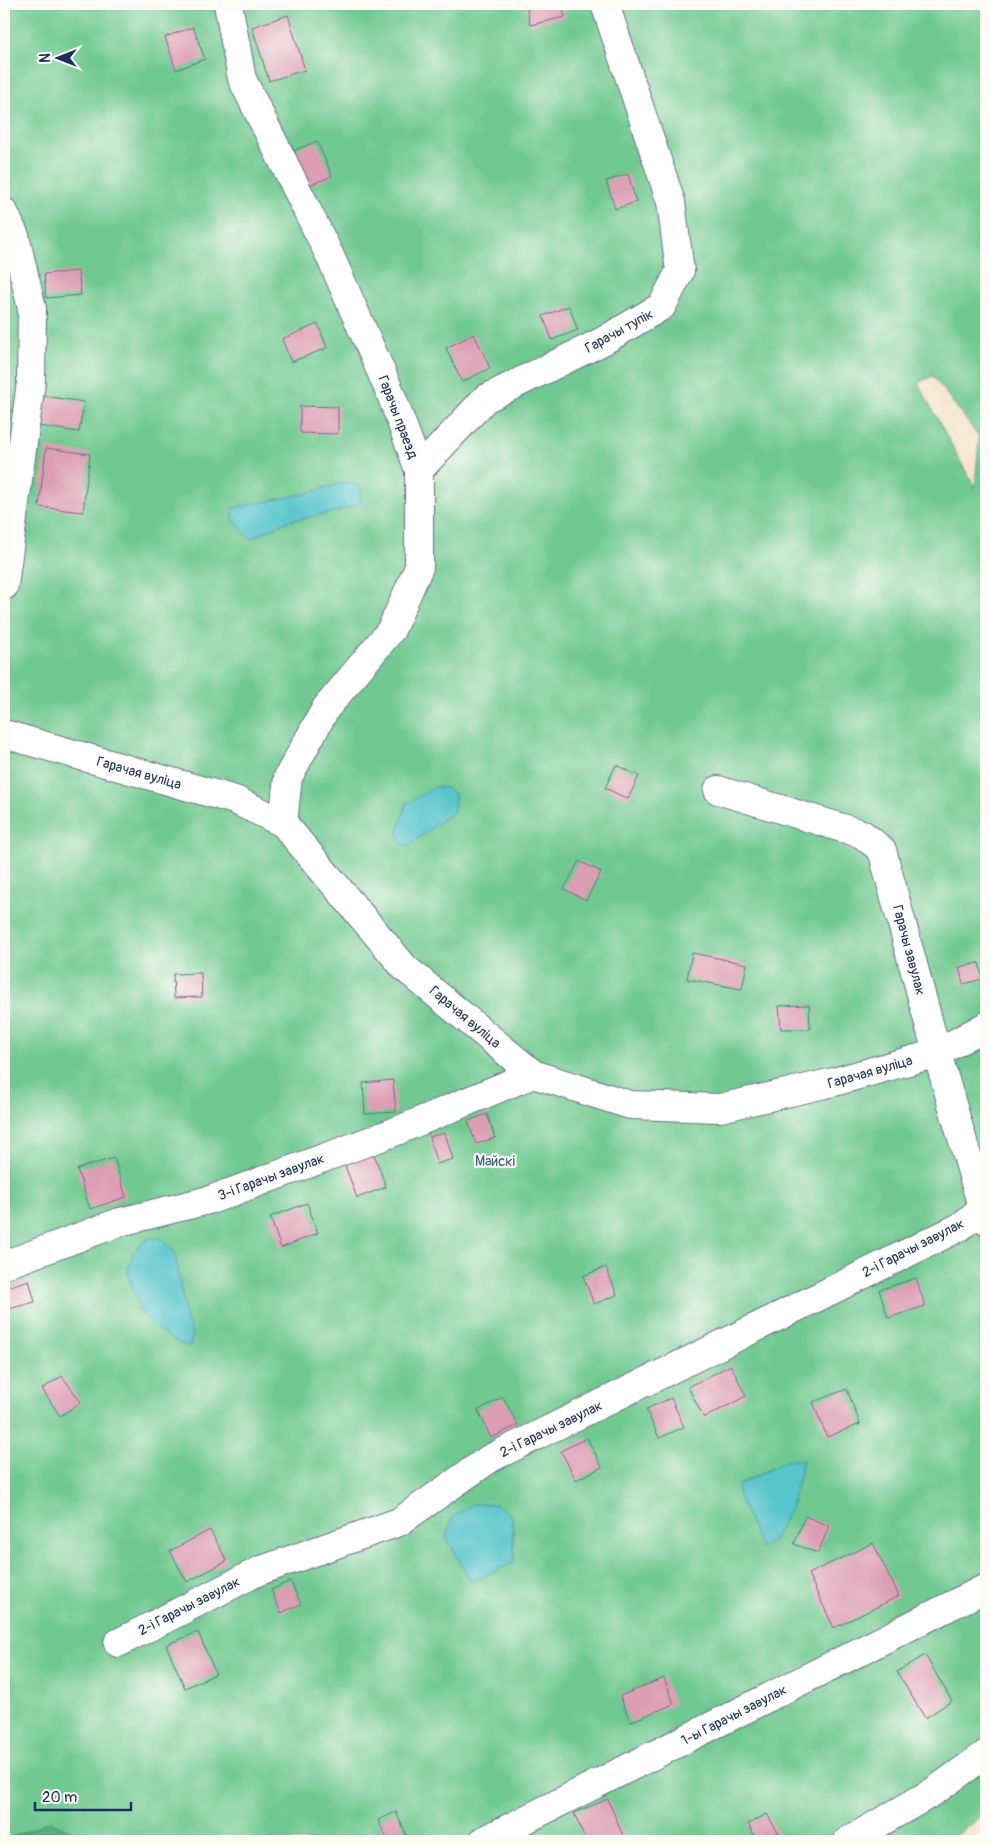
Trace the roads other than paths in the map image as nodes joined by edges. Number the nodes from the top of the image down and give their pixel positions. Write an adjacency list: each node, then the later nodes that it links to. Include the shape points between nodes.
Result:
1 (228, 4): 4 (street, Гарачы праезд, via 242,79 330,256 390,392)
2 (605, 4): 4 (street, Гарачы тупік, via 671,202 680,271 662,306 603,341 485,399)
3 (4, 212): 5 (street, via 14,236 32,318 31,382)
4 (418, 470): 8 (street, Гарачы праезд, via 419,566 391,630 326,708 288,777)
5 (4, 586)
6 (4, 734): 8 (street, Гарачая вуліца, via 235,800)
7 (718, 790): 10 (street, Гарачы завулак, via 862,834 882,850)
8 (283, 823): 11 (street, Гарачая вуліца, via 405,968)
9 (986, 1026): 10 (street, Гарачая вуліца)
10 (937, 1053): 11 (street, Гарачая вуліца, via 834,1082 720,1108 630,1105); 12 (street, Гарачы завулак)
11 (533, 1074): 13 (street, 3-і Гарачы завулак, via 394,1132 213,1199 120,1222)
12 (984, 1214): 15 (street, 2-і Гарачы завулак, via 489,1459 399,1522 259,1571)
13 (4, 1265)
14 (986, 1588): 17 (street, 1-ы Гарачы завулак)
15 (118, 1643)
16 (986, 1754): 18 (street, via 933,1792)
17 (483, 1841)
18 (848, 1841)

